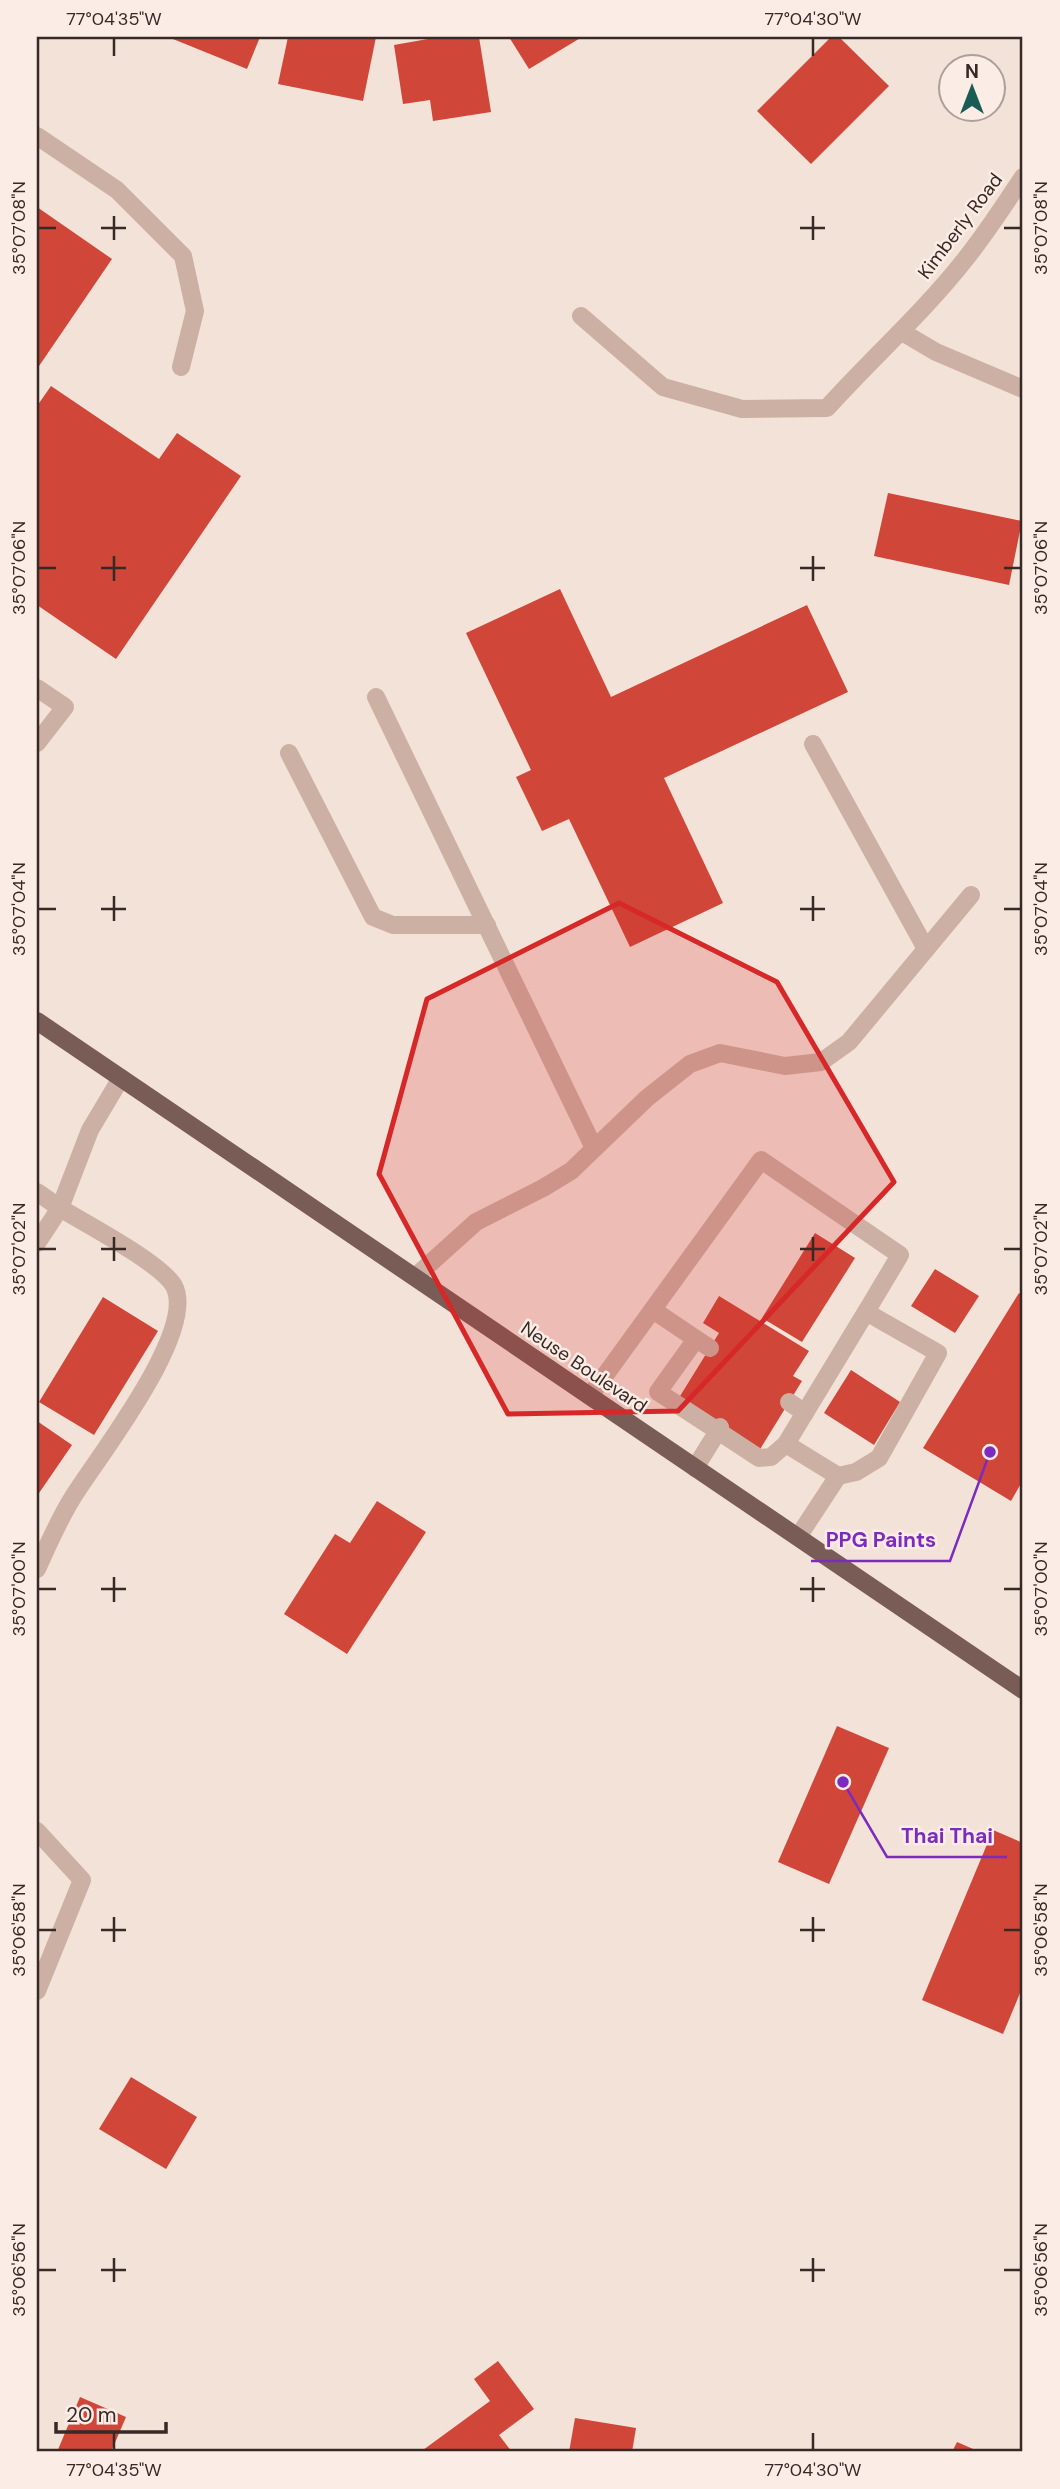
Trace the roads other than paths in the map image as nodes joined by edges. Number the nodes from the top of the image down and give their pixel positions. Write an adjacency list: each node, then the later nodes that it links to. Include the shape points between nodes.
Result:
1 (37, 136): 5 (street, via 117,190 183,256 195,311)
2 (1023, 177): 4 (street, Kimberly Road, via 967,257)
3 (581, 316): 4 (street, Kimberly Road, via 663,387 742,409 827,408)
4 (902, 332): 6 (street, via 936,352)
5 (181, 367)
6 (1023, 388)
7 (37, 688): 9 (street, via 65,707)
8 (376, 697): 13 (street)
9 (37, 743)
10 (813, 744): 14 (street)
11 (289, 753): 13 (street, via 373,916 393,925)
12 (971, 895): 14 (street)
13 (487, 925): 17 (street)
14 (926, 949): 17 (street, via 849,1042 821,1062 785,1066 720,1053 690,1064)
15 (37, 1021): 16 (main road, Neuse Boulevard)
16 (121, 1078): 19 (street, via 90,1130); 21 (main road, Neuse Boulevard)
17 (594, 1148): 21 (street, via 571,1171 475,1222)
18 (37, 1192): 19 (street)
19 (60, 1208): 20 (street); 32 (street, via 155,1266 175,1287 177,1315 166,1349 130,1414 72,1498)
20 (37, 1243)
21 (415, 1277): 24 (main road, Neuse Boulevard)
22 (653, 1310): 23 (street, via 761,1160 900,1255); 24 (street); 27 (street, via 703,1343 658,1392)
23 (866, 1312): 26 (street); 30 (street, via 938,1353 879,1458 856,1472)
24 (590, 1396): 29 (main road, Neuse Boulevard)
25 (789, 1402): 26 (street)
26 (805, 1413): 28 (street)
27 (719, 1429): 28 (street, via 759,1458 771,1457); 29 (street)
28 (786, 1444): 30 (street)
29 (695, 1468): 31 (main road, Neuse Boulevard)
30 (838, 1476): 31 (street)
31 (798, 1537): 33 (main road, Neuse Boulevard)
32 (37, 1569)
33 (1023, 1690)
34 (37, 1831): 35 (street, via 82,1880)
35 (37, 1990)

